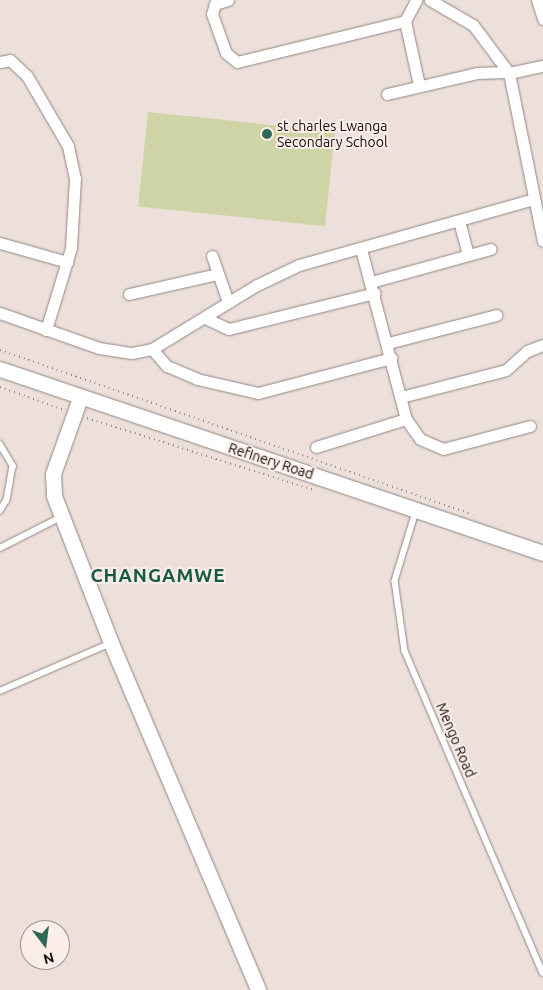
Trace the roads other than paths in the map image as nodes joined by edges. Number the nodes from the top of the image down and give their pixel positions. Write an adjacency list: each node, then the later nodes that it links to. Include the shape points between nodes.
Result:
1 (228, 0): 6 (street, via 215,4 212,14 226,53 237,62)
2 (416, 0): 6 (street)
3 (537, 0): 5 (street)
4 (436, 1): 9 (street, via 472,25)
5 (543, 19)
6 (405, 21): 10 (street)
7 (0, 62): 20 (street, via 10,60 21,66 68,146 77,204)
8 (543, 66): 9 (street)
9 (508, 72): 10 (street); 12 (street)
10 (419, 85): 11 (street)
11 (387, 94)
12 (534, 199): 13 (street); 14 (street)
13 (459, 220): 16 (street); 18 (street)
14 (543, 241)
15 (0, 243): 20 (street)
16 (361, 249): 22 (street); 25 (street, via 299,265)
17 (490, 249): 18 (street)
18 (468, 255): 22 (street)
19 (212, 256): 21 (street)
20 (67, 262): 29 (street)
21 (217, 274): 24 (street); 25 (street)
22 (371, 282): 23 (street)
23 (375, 293): 28 (street, via 228,329); 30 (street)
24 (129, 294)
25 (228, 302): 28 (street)
26 (0, 313): 29 (street)
27 (496, 315): 30 (street)
28 (205, 318): 32 (street)
29 (46, 330): 32 (street, via 99,348 132,353)
30 (388, 343): 33 (street)
31 (543, 345): 35 (street, via 527,351 506,370)
32 (152, 349): 33 (street, via 167,366 197,379 258,393)
33 (391, 358): 35 (street)
34 (0, 369): 36 (street, Refinery Road)
35 (401, 397): 37 (street)
36 (80, 398): 41 (street, Refinery Road); 43 (street, via 52,474)
37 (406, 419): 38 (street, via 420,439 443,449); 40 (street)
38 (530, 426)
39 (0, 444): 42 (lane, via 13,466 7,500)
40 (316, 447)
41 (417, 510): 45 (street, Refinery Road); 48 (lane, Mengo Road, via 395,581 405,651)
42 (0, 511)
43 (61, 517): 44 (lane); 46 (street)
44 (0, 548)
45 (543, 553)
46 (111, 643): 47 (lane); 49 (street)
47 (0, 691)
48 (543, 973)
49 (258, 990)

